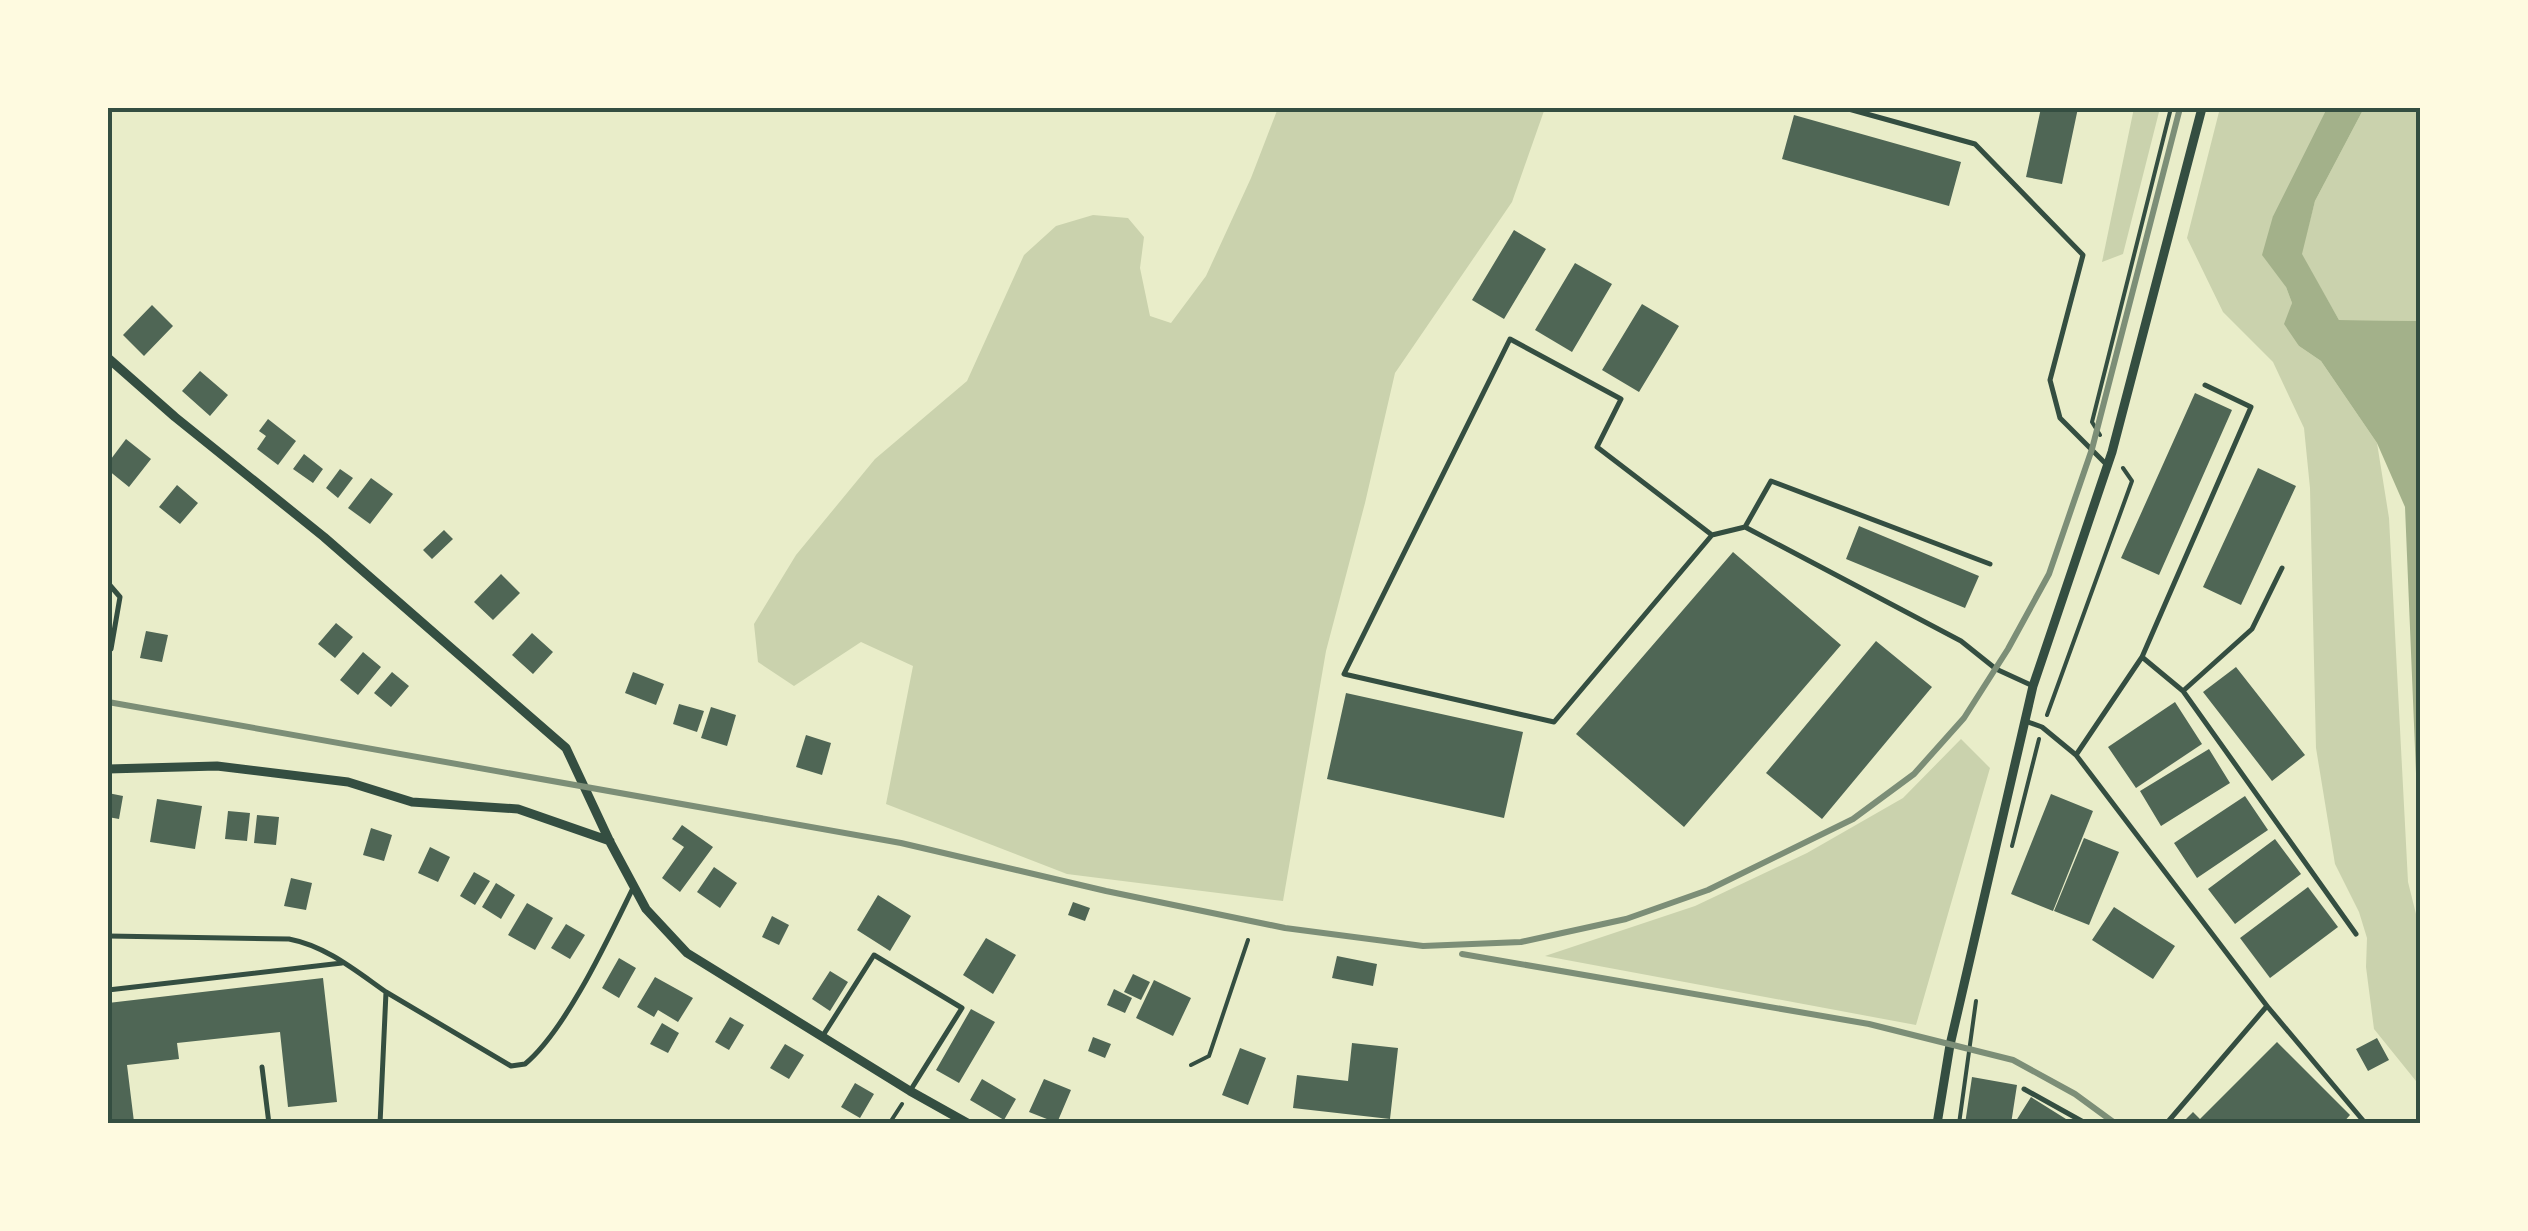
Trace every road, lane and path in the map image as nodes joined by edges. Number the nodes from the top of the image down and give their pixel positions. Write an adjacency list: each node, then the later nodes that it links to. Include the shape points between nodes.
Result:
1 (1845, 108): 7 (lane, via 1974,144 2084,255 2050,380 2060,418)
2 (2171, 108): 6 (path, via 2092,422)
3 (2202, 108): 6 (street)
4 (108, 358): 21 (street, via 566,748)
5 (2205, 385): 14 (lane, via 2251,407)
6 (2112, 452): 7 (street); 18 (path, via 2132,481)
7 (2108, 465): 15 (street)
8 (1744, 527): 9 (lane); 10 (lane, via 1771,481); 15 (lane)
9 (1712, 535): 9 (lane, via 1554,722 1344,674 1510,339 1621,399 1597,448)
10 (1990, 564)
11 (2282, 568): 16 (lane, via 2252,629)
12 (108, 583): 13 (lane, via 120,597)
13 (108, 648)
14 (2142, 657): 16 (lane); 19 (lane)
15 (2033, 686): 17 (street)
16 (2183, 691): 24 (lane)
17 (2025, 721): 18 (lane); 41 (street)
18 (2042, 727): 19 (lane); 22 (path)
19 (2076, 755): 31 (lane)
20 (108, 768): 21 (street, via 216,766 348,782 412,802 518,809)
21 (610, 842): 23 (street)
22 (2009, 860)
23 (634, 886): 29 (lane, via 551,1035 526,1064 511,1066); 32 (street, via 687,953)
24 (2356, 934)
25 (108, 936): 27 (lane, via 289,939)
26 (1248, 940): 33 (path, via 1209,1056)
27 (345, 963): 28 (lane); 29 (lane)
28 (108, 990)
29 (386, 992): 38 (lane)
30 (1978, 992): 42 (path)
31 (2268, 1006): 44 (lane); 45 (lane)
32 (822, 1037): 36 (street); 36 (lane, via 874,955 962,1008)
33 (1192, 1065)
34 (262, 1067): 37 (lane)
35 (2024, 1088): 43 (lane)
36 (910, 1091): 39 (path); 40 (street)
37 (270, 1124)
38 (380, 1124)
39 (888, 1124)
40 (969, 1124)
41 (1937, 1124)
42 (1959, 1124)
43 (2087, 1124)
44 (2166, 1124)
45 (2366, 1124)

